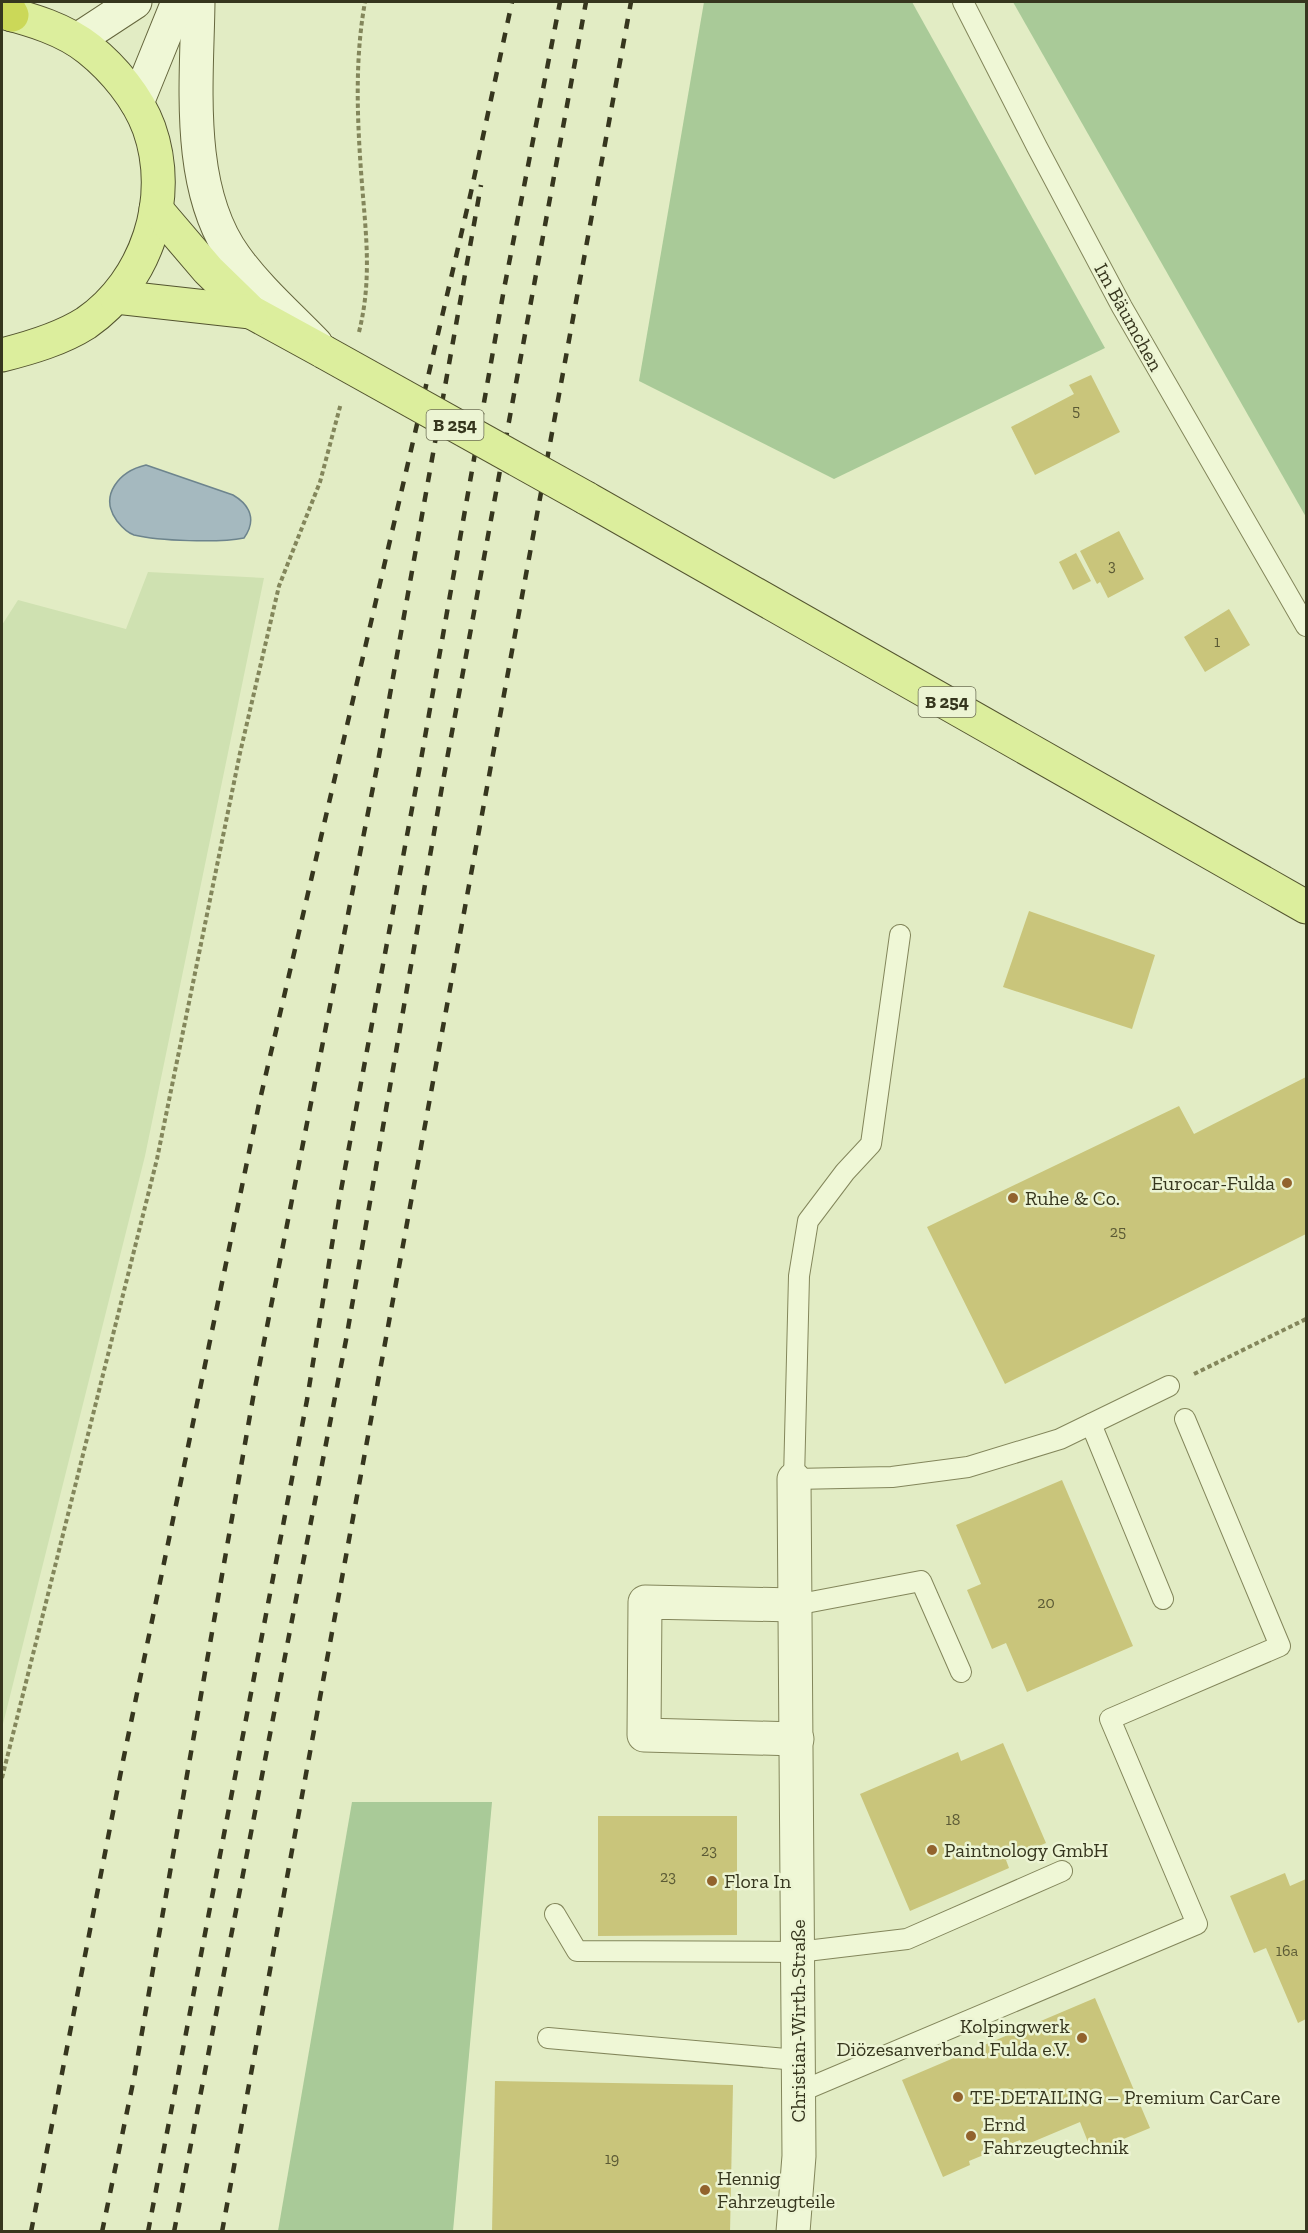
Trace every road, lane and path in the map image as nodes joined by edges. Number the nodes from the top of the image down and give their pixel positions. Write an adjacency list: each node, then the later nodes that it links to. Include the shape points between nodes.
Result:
1 (135, 2): 7 (street)
2 (178, 2): 8 (street)
3 (198, 2): 13 (street, via 198,141 220,231 234,255)
4 (365, 2): 12 (path, via 358,91 368,287)
5 (963, 2): 16 (lane, Im Bäumchen, via 1122,307)
6 (6, 9): 7 (main road)
7 (77, 40): 8 (main road, via 106,64)
8 (137, 104): 9 (main road, via 154,147)
9 (156, 209): 10 (main road, via 143,256); 11 (main road, B 254, via 208,270)
10 (117, 297): 11 (main road, B 254); 14 (main road, via 85,324 55,339)
11 (251, 312): 13 (main road, B 254)
12 (357, 341)
13 (324, 352): 17 (main road, B 254, bridge)
14 (2, 356)
15 (343, 397): 29 (path, via 320,482 279,586 240,753 157,1159)
16 (1306, 626)
17 (1306, 907)
18 (900, 934): 24 (lane, via 871,1144 808,1221 799,1276)
19 (1306, 1319): 20 (path)
20 (1213, 1365)
21 (1169, 1386): 23 (lane)
22 (1185, 1419): 35 (lane, via 1280,1646 1110,1719 1197,1924)
23 (1091, 1424): 24 (lane, via 1060,1439 968,1467 892,1477); 25 (lane)
24 (794, 1479): 26 (street, Christian-Wirth-Straße)
25 (1163, 1599)
26 (795, 1605): 27 (lane, via 921,1581); 28 (street, Christian-Wirth-Straße); 28 (street, via 645,1602 644,1735)
27 (961, 1672)
28 (797, 1738): 32 (street, Christian-Wirth-Straße)
29 (2, 1778)
30 (1062, 1871): 32 (lane, via 907,1939)
31 (555, 1914): 32 (lane, via 577,1951)
32 (798, 1952): 34 (street, Christian-Wirth-Straße)
33 (548, 2038): 34 (lane)
34 (797, 2060): 35 (street, Christian-Wirth-Straße)
35 (797, 2093): 36 (street, Christian-Wirth-Straße, via 799,2156)
36 (793, 2232)

